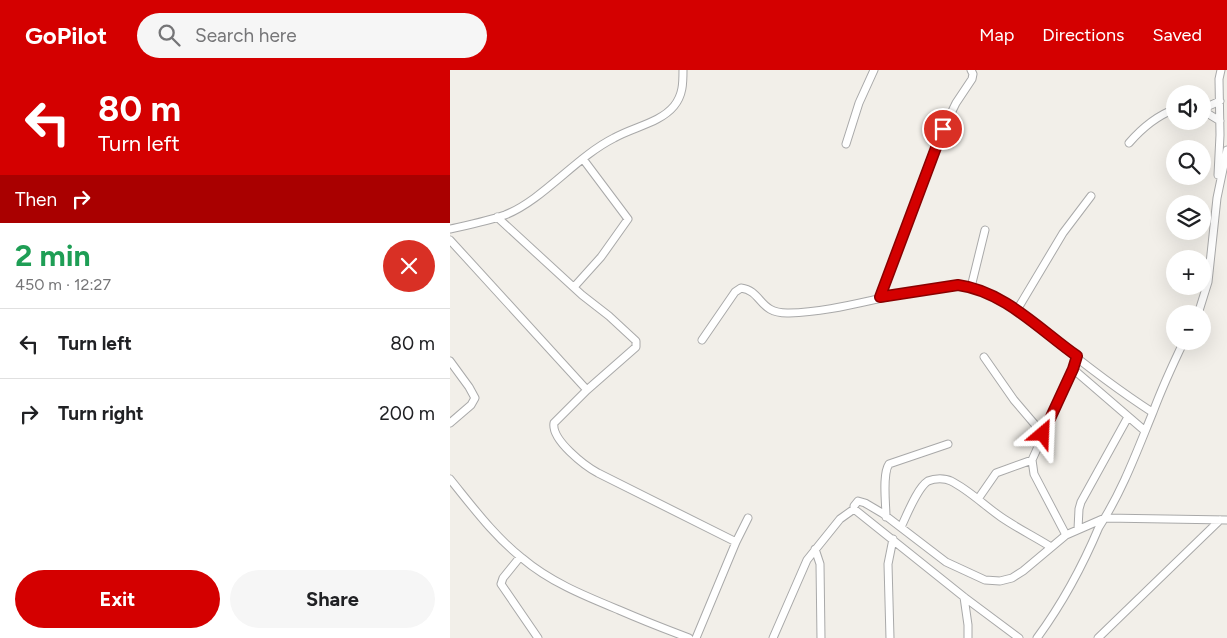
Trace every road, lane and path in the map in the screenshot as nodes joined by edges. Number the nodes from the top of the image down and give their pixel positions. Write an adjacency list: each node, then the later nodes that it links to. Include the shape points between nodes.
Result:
1 (683, 70): 13 (street, via 682,91 667,113 612,138)
2 (874, 70): 11 (street)
3 (971, 70): 22 (street, via 972,79 937,142)
4 (1221, 70): 5 (street)
5 (1220, 102): 6 (street); 9 (street)
6 (1211, 106)
7 (1166, 113): 10 (street, via 1154,119)
8 (1211, 116): 9 (street)
9 (1220, 121): 15 (street)
10 (1129, 143)
11 (846, 144)
12 (1227, 150): 15 (street)
13 (583, 159): 16 (street, via 543,191); 20 (street, via 628,219 601,257)
14 (1091, 196): 24 (street, via 1063,234)
15 (1217, 198): 23 (street, via 1208,282)
16 (498, 217): 17 (street); 20 (street)
17 (450, 229)
18 (985, 230): 21 (street)
19 (450, 240): 31 (street)
20 (574, 286): 31 (street, via 637,344)
21 (971, 287): 22 (street, via 958,285); 24 (street)
22 (880, 297): 25 (street, via 815,311 779,314 770,311 750,291 741,288)
23 (1201, 305)
24 (1017, 310): 27 (street)
25 (702, 340)
26 (1180, 350): 32 (street)
27 (1077, 356): 30 (street); 32 (street)
28 (984, 357): 36 (street)
29 (450, 361): 34 (street, via 475,398)
30 (1073, 369): 33 (street); 36 (street)
31 (587, 390): 50 (street, via 554,423 553,428 578,460 607,478)
32 (1152, 412): 35 (street)
33 (1128, 417): 35 (street); 47 (street, via 1081,502)
34 (450, 422)
35 (1145, 431): 44 (street)
36 (1043, 434): 38 (street)
37 (948, 444): 42 (street, via 887,466)
38 (1032, 460): 40 (street, via 996,473); 48 (street, via 1034,474)
39 (450, 479): 53 (street)
40 (978, 499): 46 (street, via 950,480 934,479 921,489); 51 (street, via 1002,518)
41 (854, 509): 42 (street, via 860,501); 49 (street); 52 (street, via 840,519)
42 (886, 517): 46 (street)
43 (748, 518): 50 (street)
44 (1105, 518): 45 (street); 47 (street); 63 (street, via 1098,526 1065,596)
45 (1223, 520): 64 (street)
46 (901, 528): 51 (street, via 946,562 985,580 1012,578)
47 (1078, 529): 48 (street)
48 (1066, 535): 51 (street)
49 (893, 539): 54 (street); 60 (street, via 888,564)
50 (736, 542): 57 (street)
51 (1051, 547)
52 (815, 549): 58 (street, via 807,560); 59 (street, via 820,564)
53 (520, 557): 55 (street, via 501,584); 56 (street, via 564,586)
54 (964, 597): 61 (street); 62 (street)
55 (538, 638)
56 (689, 638)
57 (696, 638)
58 (774, 638)
59 (821, 638)
60 (890, 638)
61 (968, 638)
62 (1019, 638)
63 (1037, 638)
64 (1098, 638)

